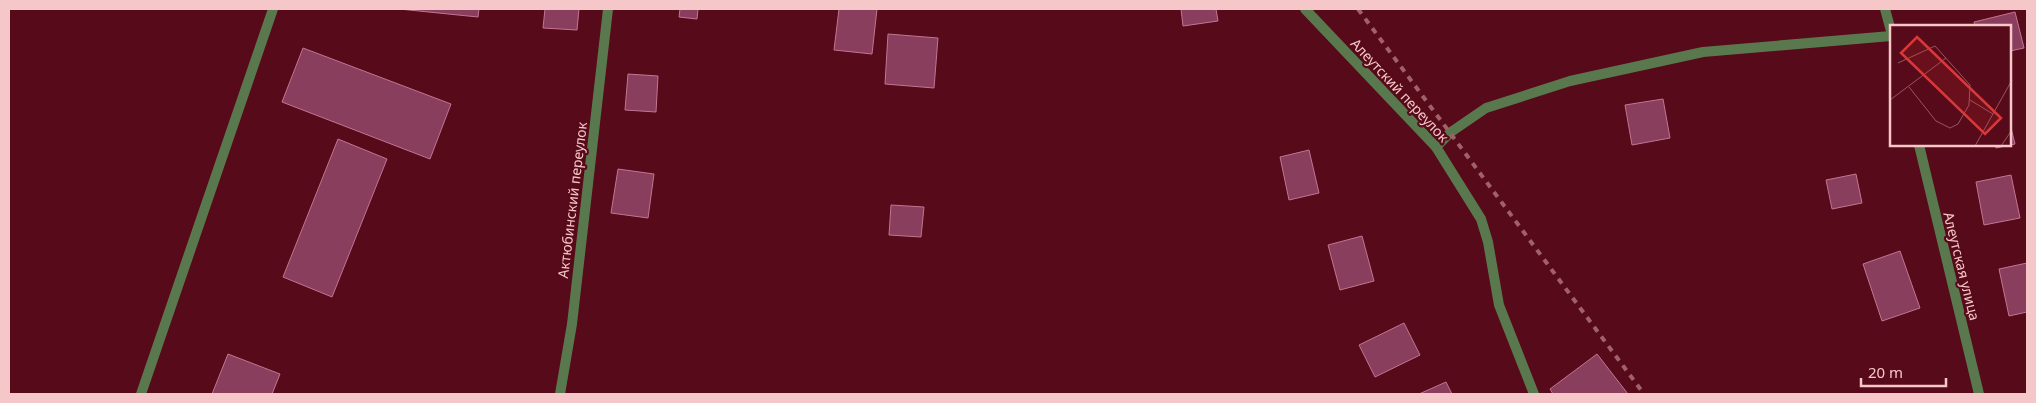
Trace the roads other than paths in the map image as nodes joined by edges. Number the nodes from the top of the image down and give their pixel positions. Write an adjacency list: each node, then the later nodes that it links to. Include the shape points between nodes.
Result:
1 (273, 9): 9 (street)
2 (608, 9): 10 (street, Актюбинский переулок, via 572,324)
3 (1305, 9): 8 (street, Алеутский переулок)
4 (1885, 9): 5 (street)
5 (1890, 27)
6 (1890, 36): 8 (street, via 1703,52 1570,81 1486,108 1451,132)
7 (1919, 146): 12 (street, Алеутская улица)
8 (1436, 148): 11 (street, Алеутский переулок, via 1481,219 1499,305)
9 (141, 394)
10 (560, 394)
11 (1534, 394)
12 (1979, 394)

